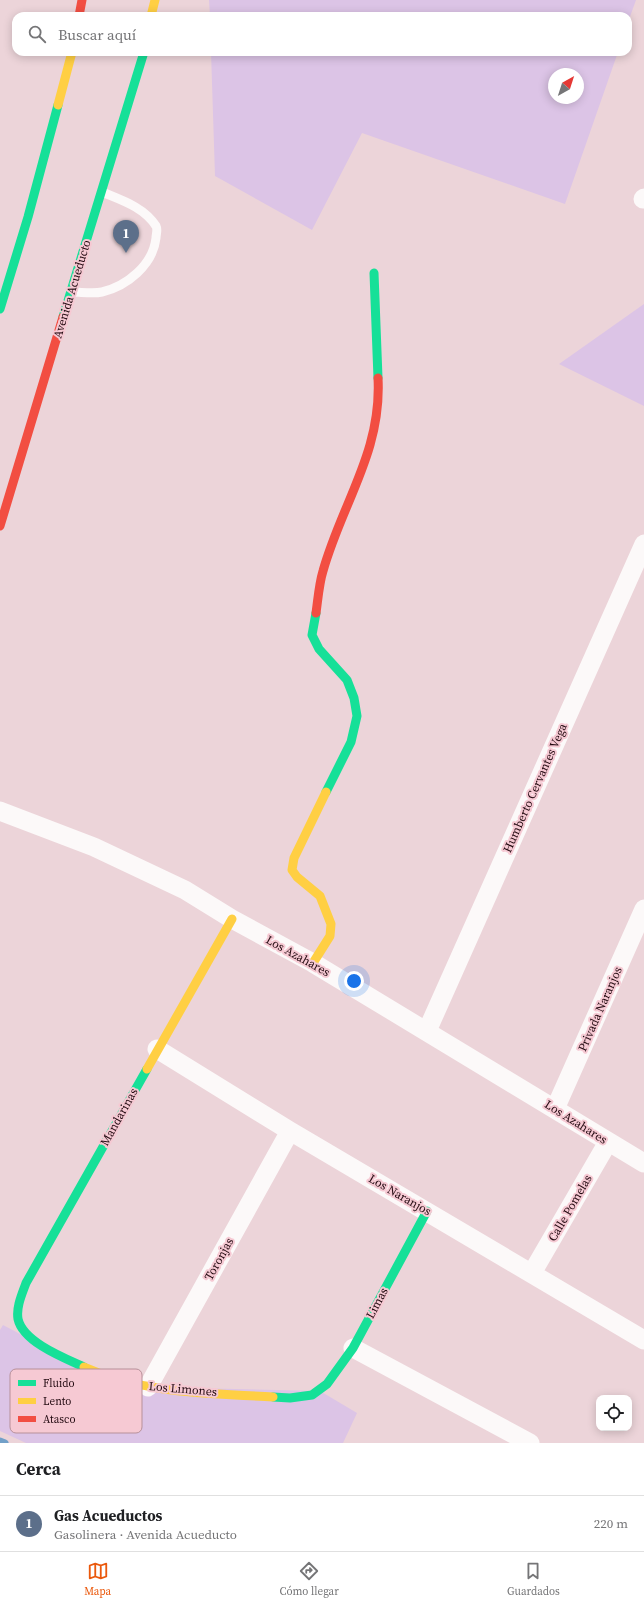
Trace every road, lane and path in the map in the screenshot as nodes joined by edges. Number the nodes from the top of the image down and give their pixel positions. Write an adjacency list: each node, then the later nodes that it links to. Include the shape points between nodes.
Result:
1 (82, 0): 3 (street)
2 (154, 0): 4 (street)
3 (80, 12)
4 (152, 12)
5 (71, 56): 10 (street)
6 (143, 56): 7 (street, Avenida Acueducto)
7 (102, 192): 9 (street, Avenida Acueducto); 9 (lane, via 134,206 152,221 157,229 155,246 140,271 115,287 101,292)
8 (374, 273): 16 (street, via 379,392 376,430 323,571 312,635 319,649 347,680 357,716 351,742 294,858 292,870 297,878 320,896 330,924 330,936)
9 (72, 292): 11 (street, Avenida Acueducto)
10 (0, 310)
11 (0, 526)
12 (644, 544): 17 (street, Humberto Cervantes Vega)
13 (0, 811): 15 (street, Los Azahares, via 94,847 142,869 185,890)
14 (644, 909): 19 (street, Privada Naranjos)
15 (232, 919): 16 (street, Los Azahares); 18 (street, Mandarinas)
16 (314, 963): 17 (street, Los Azahares)
17 (427, 1031): 19 (street, Los Azahares)
18 (157, 1049): 20 (street, Los Naranjos); 25 (street, Mandarinas, via 26,1283)
19 (555, 1109): 21 (street, Los Azahares)
20 (290, 1131): 23 (street, Los Naranjos); 30 (street, Toronjas)
21 (608, 1142): 22 (street, Los Azahares); 24 (street, Calle Pomelas)
22 (644, 1163)
23 (427, 1211): 24 (street, Los Naranjos); 27 (street, Limas)
24 (532, 1273): 26 (street, Los Naranjos)
25 (18, 1319): 28 (street, Los Limones, via 32,1339)
26 (644, 1340)
27 (353, 1348): 31 (street, Limas); 32 (street)
28 (91, 1369)
29 (142, 1385): 30 (street, Los Limones)
30 (148, 1387): 31 (street, Los Limones, via 290,1398 312,1395)
31 (320, 1391)
32 (530, 1443)

